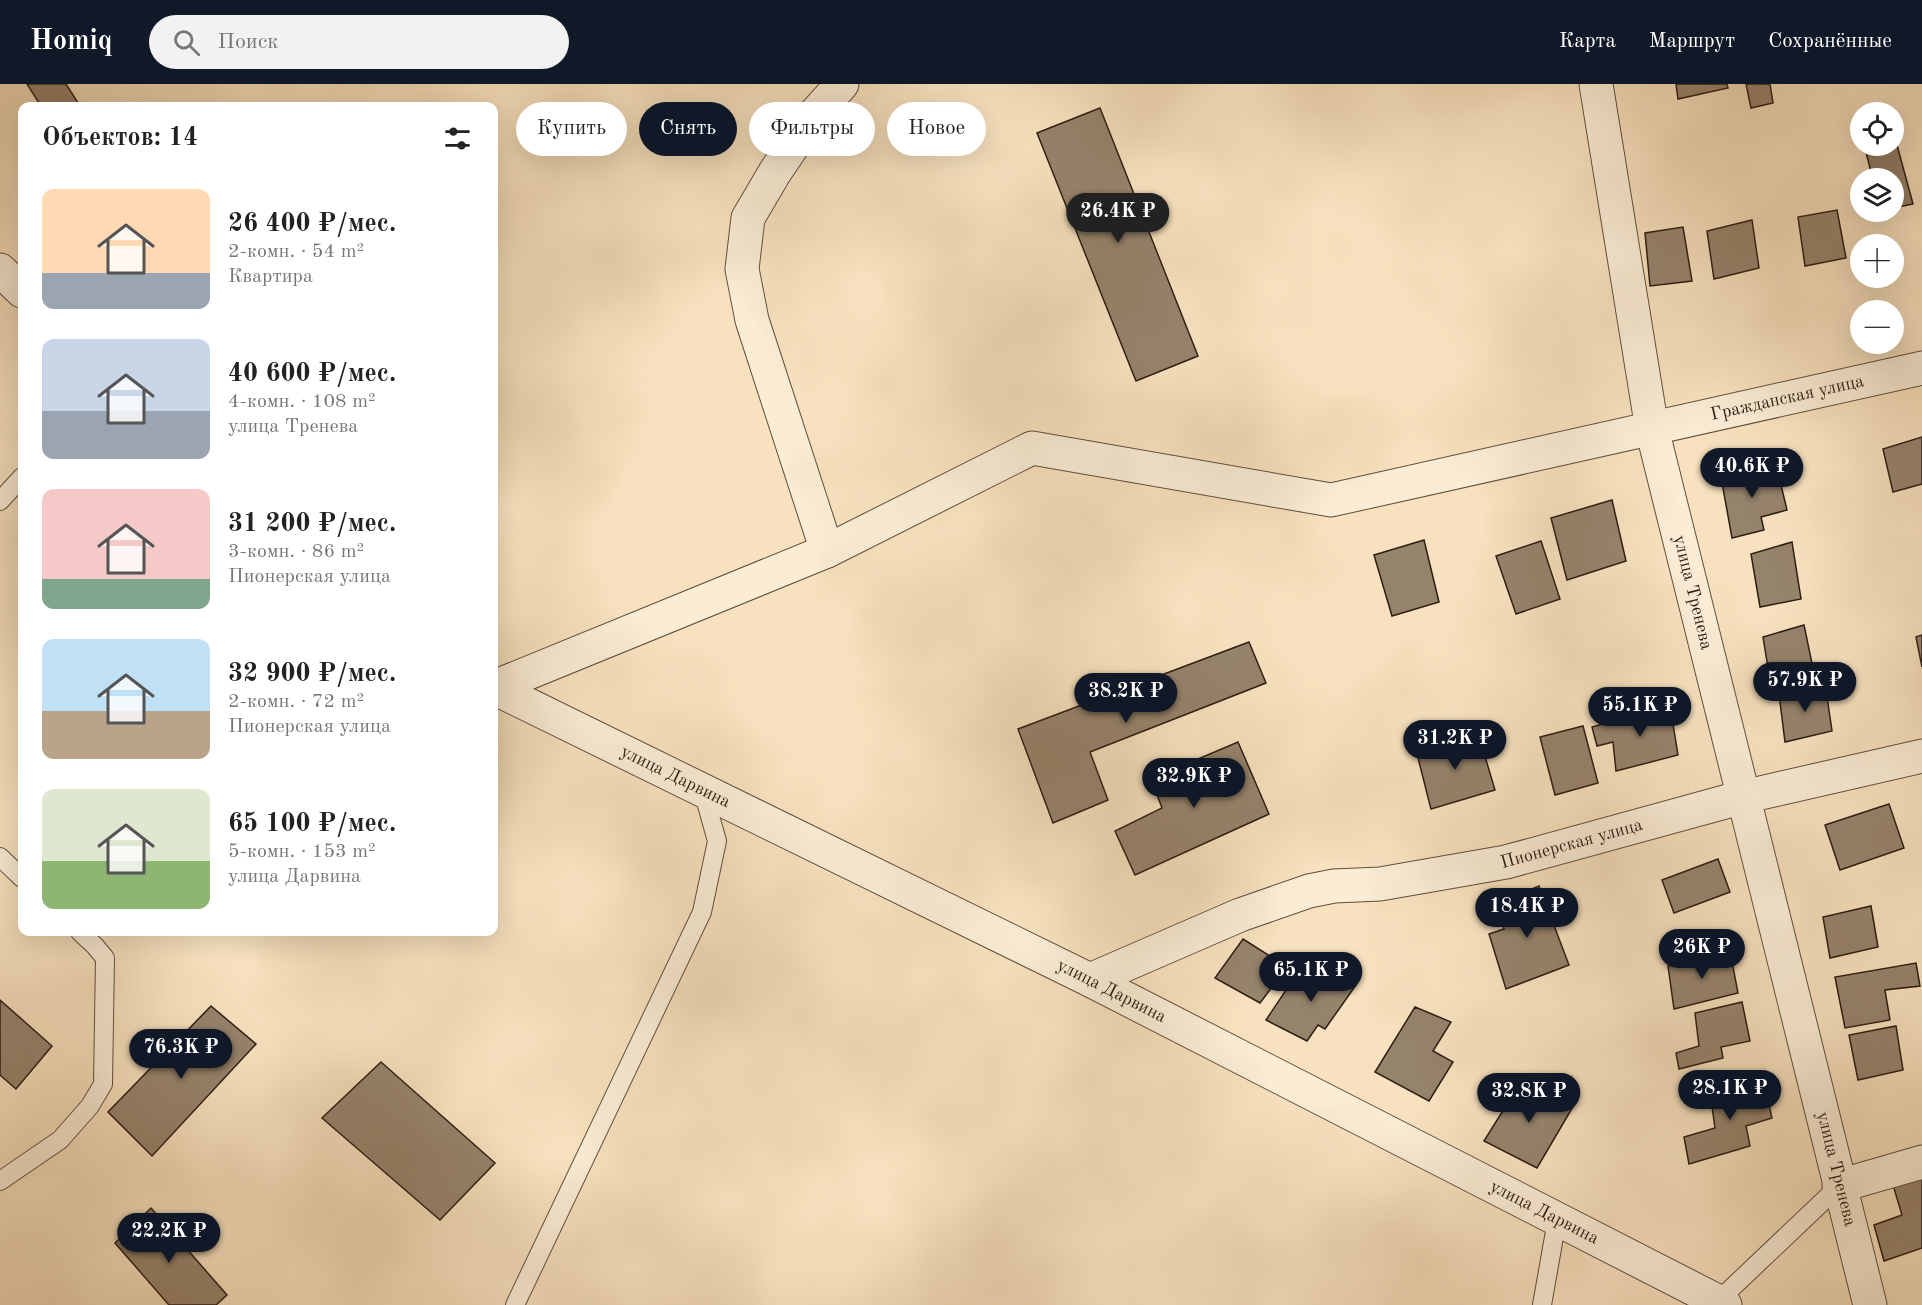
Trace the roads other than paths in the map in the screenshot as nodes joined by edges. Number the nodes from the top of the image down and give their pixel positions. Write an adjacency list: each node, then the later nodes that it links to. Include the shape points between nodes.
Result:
1 (842, 84): 9 (street, via 813,116 748,218 742,268 752,320)
2 (1596, 84): 6 (street, улица Тренева)
3 (0, 270): 4 (street)
4 (18, 287)
5 (1922, 368): 6 (street, Гражданская улица)
6 (1652, 429): 9 (street, Гражданская улица, via 1331,500 1032,448); 14 (street, улица Тренева)
7 (18, 481): 8 (lane)
8 (0, 501)
9 (827, 551): 10 (street, Гражданская улица)
10 (498, 686)
11 (498, 690): 13 (street, улица Дарвина)
12 (1922, 756): 14 (street, Пионерская улица)
13 (704, 791): 18 (street, улица Дарвина); 24 (lane, via 717,841 702,912)
14 (1743, 797): 18 (street, Пионерская улица, via 1506,862 1380,884 1310,891 1240,915); 21 (street, улица Тренева)
15 (0, 857): 16 (lane)
16 (18, 874)
17 (84, 936): 20 (lane, via 105,958 103,1084 90,1106 60,1140)
18 (1090, 980): 22 (street, улица Дарвина)
19 (1922, 1162): 21 (street)
20 (0, 1181)
21 (1839, 1186): 23 (lane); 26 (street, улица Тренева)
22 (1557, 1220): 23 (street, улица Дарвина); 25 (lane)
23 (1722, 1303)
24 (515, 1305)
25 (1542, 1305)
26 (1870, 1305)

